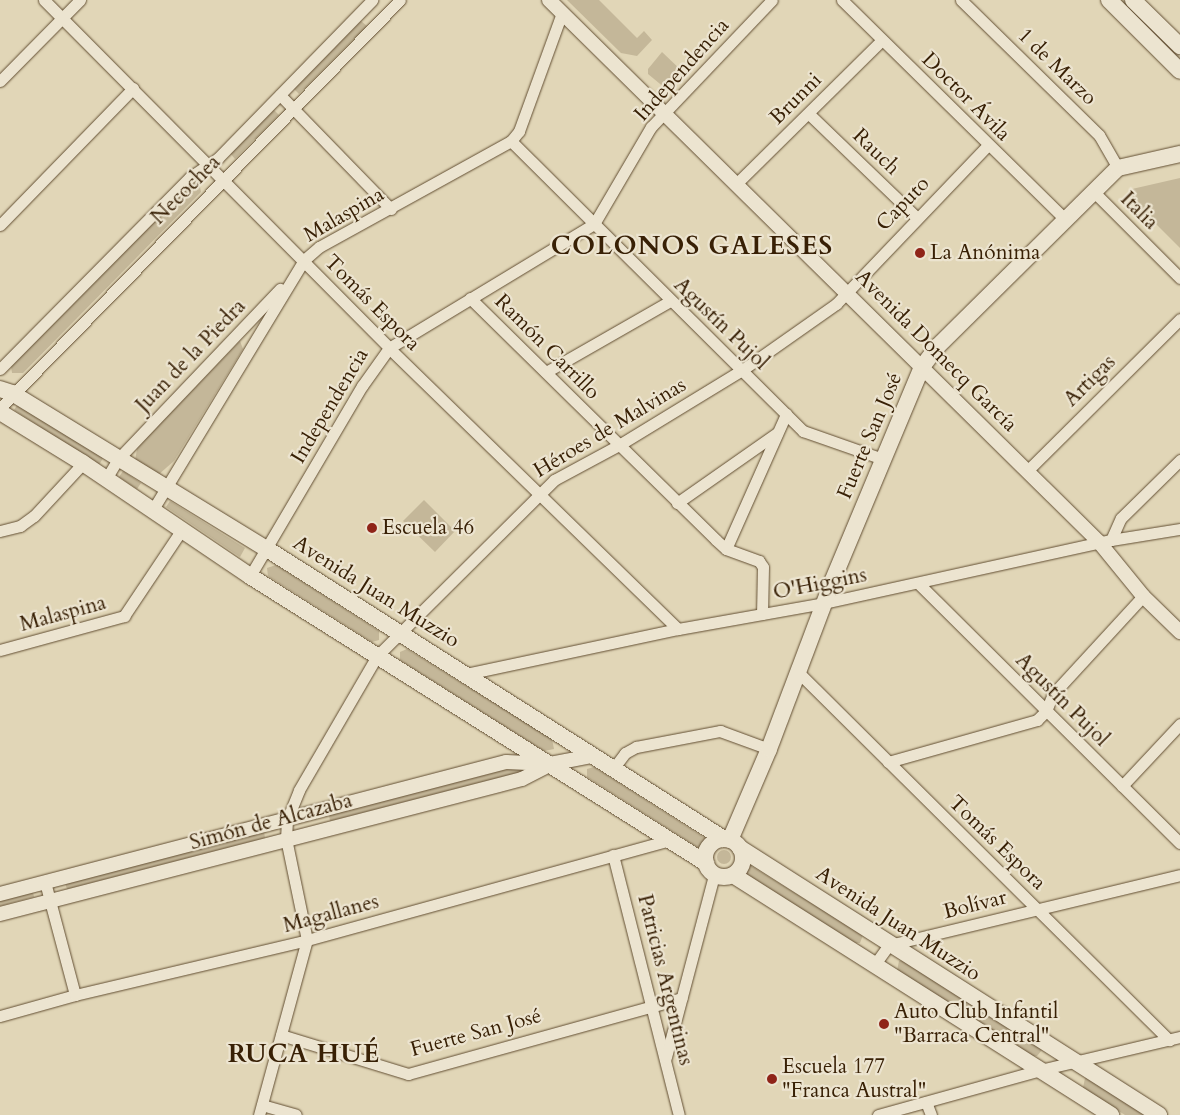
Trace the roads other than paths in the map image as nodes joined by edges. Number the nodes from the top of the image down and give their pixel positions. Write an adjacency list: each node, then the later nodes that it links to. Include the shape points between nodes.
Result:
1 (44, 0): 13 (street, Tomás Espora)
2 (80, 0): 13 (street)
3 (372, 0): 12 (street); 19 (street, Necochea)
4 (400, 0): 12 (street, Necochea)
5 (549, 0): 11 (street, Avenida Domecq García)
6 (772, 0): 21 (street, Independencia)
7 (842, 0): 14 (street, Doctor Ávila)
8 (960, 0): 27 (street, 1 de Marzo, via 1099,135)
9 (1108, 0): 16 (main road)
10 (1133, 0): 15 (main road)
11 (562, 13): 21 (street, Avenida Domecq García); 23 (street, via 519,131)
12 (386, 15): 20 (street, Necochea)
13 (64, 18): 17 (street); 18 (street, Tomás Espora)
14 (882, 40): 22 (street, Brunni); 24 (street, Doctor Ávila)
15 (1180, 46)
16 (1180, 71)
17 (0, 81)
18 (133, 88): 26 (street, Tomás Espora); 35 (street)
19 (280, 95): 20 (street); 26 (street, Necochea)
20 (293, 109): 28 (street, Necochea); 31 (street)
21 (665, 112): 29 (street, Avenida Domecq García); 34 (street, Independencia, via 651,128)
22 (810, 114): 29 (street, Brunni); 32 (street, Rauch)
23 (511, 141): 31 (street, Malaspina); 34 (street, Agustín Pujol)
24 (988, 145): 32 (street, Caputo); 33 (street, Doctor Ávila)
25 (1180, 154): 27 (main road, Fuerte San José)
26 (208, 164): 28 (street, Tomás Espora); 44 (street, Necochea, via 183,184)
27 (1118, 168): 30 (main road, Fuerte San José)
28 (222, 179): 36 (street, Tomás Espora); 47 (street, Necochea)
29 (736, 184): 38 (street, Avenida Domecq García)
30 (1093, 191): 33 (main road, Fuerte San José); 37 (street, Italia)
31 (391, 208): 36 (street, Malaspina, via 319,246)
32 (916, 217): 38 (street, Caputo)
33 (1064, 218): 43 (main road, Fuerte San José, via 938,346)
34 (594, 224): 39 (street, Independencia); 40 (street, Agustín Pujol)
35 (0, 225)
36 (304, 260): 42 (street, Tomás Espora); 52 (street, Juan de la Piedra, via 269,302); 58 (street, Malaspina)
37 (1180, 278)
38 (847, 291): 43 (street, Avenida Domecq García); 45 (street, Héroes de Malvinas, via 836,304)
39 (470, 298): 42 (street, Independencia); 46 (street, Ramón Carrillo)
40 (670, 301): 45 (street, Agustín Pujol); 46 (street)
41 (1180, 319): 56 (street, Artigas)
42 (389, 348): 59 (street, Tomás Espora); 66 (street, Independencia, via 362,386)
43 (922, 367): 53 (main road, Fuerte San José); 56 (street, Avenida Domecq García)
44 (0, 369)
45 (742, 370): 49 (street, Agustín Pujol); 51 (street, Héroes de Malvinas)
46 (546, 372): 51 (street, Ramón Carrillo)
47 (6, 391): 48 (street, Necochea); 52 (main road, Avenida Juan Muzzio)
48 (0, 410): 55 (main road)
49 (786, 414): 50 (street); 53 (street, Agustín Pujol, via 802,431)
50 (778, 432): 60 (street); 67 (street)
51 (619, 445): 59 (street, Héroes de Malvinas, via 554,480); 60 (street, Ramón Carrillo)
52 (118, 459): 57 (street, Juan de la Piedra); 58 (main road, Avenida Juan Muzzio)
53 (883, 459): 71 (main road, Fuerte San José)
54 (1180, 460): 65 (street, via 1121,518)
55 (83, 463): 57 (main road); 63 (street, via 34,516 20,526)
56 (1027, 471): 65 (street, Avenida Domecq García)
57 (106, 479): 61 (main road)
58 (166, 489): 61 (street, Malaspina); 66 (main road, Avenida Juan Muzzio)
59 (538, 493): 73 (street, Tomás Espora); 74 (street, Héroes de Malvinas)
60 (677, 503): 67 (street, Ramón Carrillo)
61 (152, 511): 64 (main road)
62 (1180, 528): 65 (street, O'Higgins)
63 (0, 531)
64 (181, 531): 68 (main road); 76 (street, Malaspina, via 124,616)
65 (1105, 541): 69 (street, O'Higgins); 70 (street, Avenida Domecq García)
66 (267, 549): 68 (street, Independencia); 74 (main road, Avenida Juan Muzzio)
67 (726, 549): 72 (street, Ramón Carrillo, via 760,561 763,568)
68 (250, 576): 77 (main road)
69 (918, 583): 71 (street, O'Higgins); 80 (street, Agustín Pujol)
70 (1143, 596): 75 (street, Avenida Domecq García); 80 (street, via 1053,694)
71 (824, 603): 72 (street, O'Higgins); 78 (main road, Fuerte San José)
72 (762, 614): 73 (street, O'Higgins)
73 (678, 629): 79 (street, O'Higgins)
74 (400, 632): 77 (street, Héroes de Malvinas); 79 (main road, Avenida Juan Muzzio)
75 (1180, 632)
76 (0, 650)
77 (377, 656): 85 (main road); 88 (street, Héroes de Malvinas, via 299,790)
78 (798, 672): 82 (main road, Fuerte San José); 84 (street, Tomás Espora)
79 (466, 674): 83 (main road, Avenida Juan Muzzio)
80 (1046, 710): 84 (street, via 1037,720 1008,730); 87 (street, Agustín Pujol)
81 (1180, 724): 87 (street)
82 (769, 749): 86 (street, via 720,731 636,747 625,753); 91 (main road, Fuerte San José)
83 (592, 756): 85 (street, Simón de Alcazaba); 86 (main road, Avenida Juan Muzzio)
84 (888, 762): 100 (street, Tomás Espora)
85 (550, 764): 88 (street, Simón de Alcazaba, via 506,762); 89 (street, Simón de Alcazaba, via 522,779); 90 (main road)
86 (613, 769): 91 (main road, Avenida Juan Muzzio)
87 (1122, 786): 92 (street, Agustín Pujol)
88 (287, 820): 89 (street, Héroes de Malvinas); 97 (street, Simón de Alcazaba)
89 (286, 839): 99 (street, Simón de Alcazaba); 102 (street, Héroes de Malvinas)
90 (670, 840): 93 (street, Magallanes); 94 (main road)
91 (732, 842): 94 (main road, via 708,848); 96 (main road, via 743,860); 103 (main road, Avenida Juan Muzzio)
92 (1180, 843)
93 (613, 855): 102 (street, Magallanes); 107 (street, Patricias Argentinas)
94 (710, 869): 96 (main road); 106 (street)
95 (1180, 874): 100 (street, Bolívar)
96 (733, 876): 104 (main road)
97 (45, 882): 98 (street, Simón de Alcazaba); 99 (street)
98 (0, 894)
99 (50, 901): 101 (street, Simón de Alcazaba); 105 (street)
100 (1038, 909): 103 (street, Bolívar); 110 (street, Tomás Espora)
101 (0, 914)
102 (307, 940): 105 (street, Magallanes); 109 (street, Héroes de Malvinas)
103 (889, 945): 104 (street); 112 (main road, Avenida Juan Muzzio)
104 (875, 964): 113 (main road)
105 (75, 995): 108 (street, Magallanes)
106 (682, 998): 107 (street, Fuerte San José); 111 (street)
107 (652, 1007): 109 (street, Fuerte San José, via 408,1074); 111 (street, Patricias Argentinas)
108 (0, 1016)
109 (281, 1035): 115 (street, Héroes de Malvinas)
110 (1174, 1039): 112 (street)
111 (666, 1059): 117 (street, Patricias Argentinas)
112 (1077, 1062): 113 (street); 121 (main road, Avenida Juan Muzzio)
113 (1040, 1070): 114 (street); 120 (main road)
114 (926, 1102): 118 (street); 119 (street)
115 (260, 1110): 116 (street)
116 (296, 1115)
117 (679, 1115)
118 (878, 1115)
119 (931, 1115)
120 (1112, 1115)
121 (1160, 1115)

